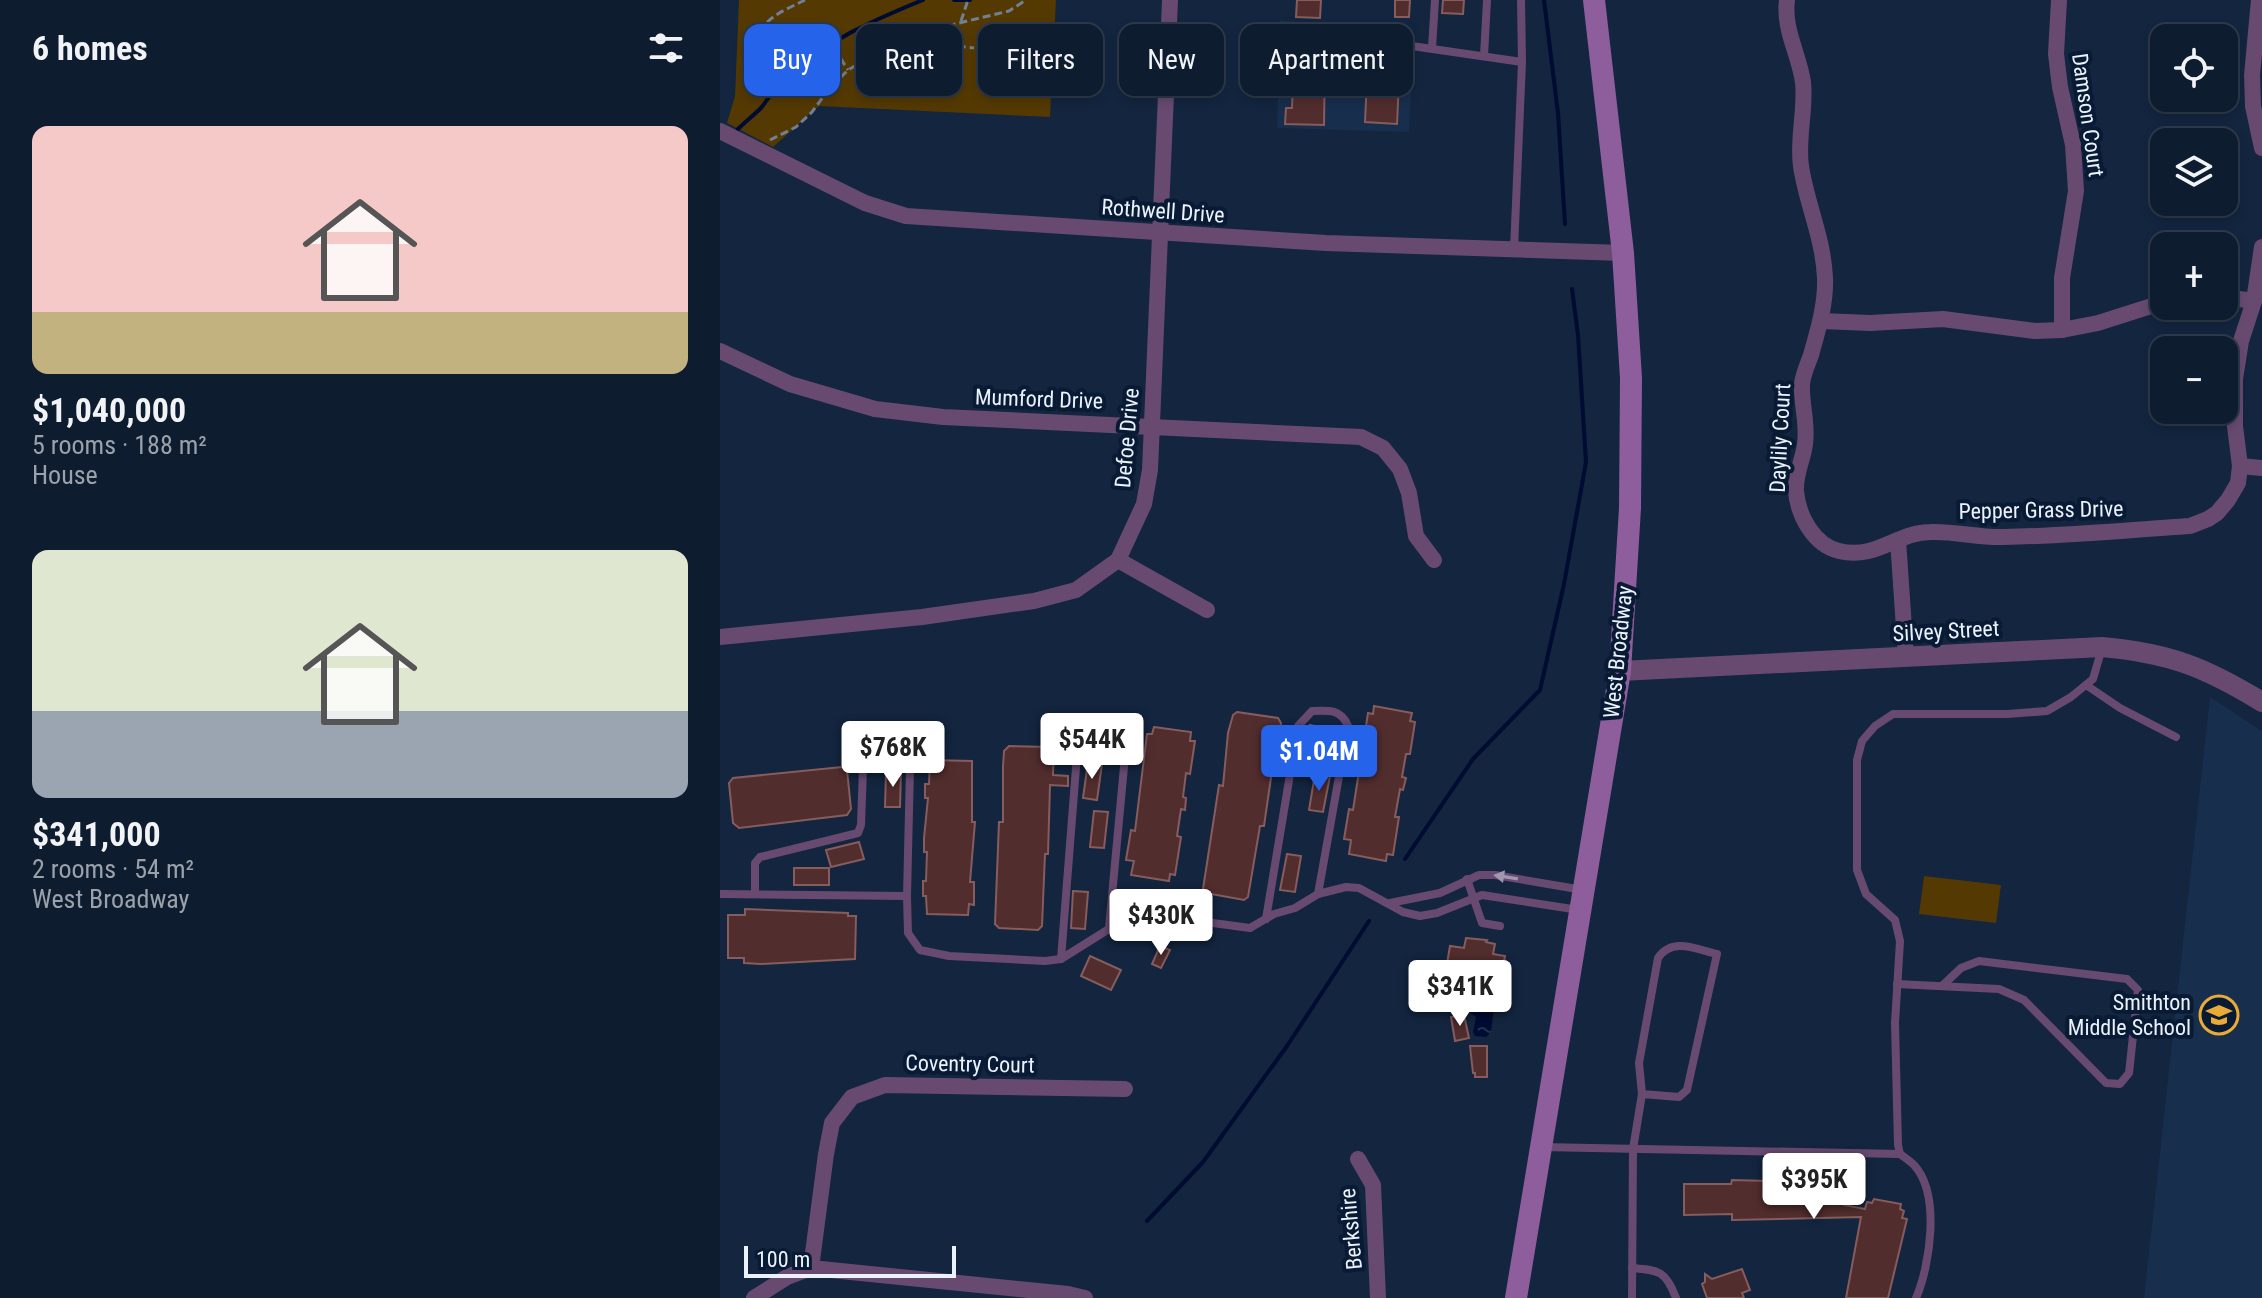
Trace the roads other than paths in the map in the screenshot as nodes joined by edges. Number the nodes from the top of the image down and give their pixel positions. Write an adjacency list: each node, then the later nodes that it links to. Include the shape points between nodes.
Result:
1 (1170, 0): 15 (street, Defoe Drive)
2 (1435, 0): 10 (lane)
3 (1487, 0): 11 (lane)
4 (1521, 0): 12 (lane)
5 (1594, 0): 18 (main road, West Broadway)
6 (1787, 0): 22 (street, Daylily Court, via 1804,106 1800,163 1822,240)
7 (2059, 0): 23 (street, Damson Court, via 2056,54 2076,191 2062,278)
8 (2259, 0): 14 (street, via 2252,75)
9 (1413, 45): 10 (lane)
10 (1432, 48): 11 (lane)
11 (1484, 56): 12 (lane)
12 (1522, 62): 17 (lane)
13 (720, 131): 15 (street, Rothwell Drive, via 865,203 906,216)
14 (2262, 148)
15 (1161, 233): 17 (street, Rothwell Drive); 25 (street, Defoe Drive)
16 (2262, 247): 20 (street)
17 (1514, 250): 18 (street, Rothwell Drive)
18 (1623, 253): 36 (main road, West Broadway, via 1631,378)
19 (2238, 299): 20 (street)
20 (2254, 301): 26 (street, via 2235,379)
21 (2150, 306): 23 (street)
22 (1821, 321): 23 (street, via 1943,319); 29 (street, Daylily Court, via 1802,383 1807,428 1796,490 1804,520)
23 (2062, 330)
24 (720, 351): 25 (street, Mumford Drive, via 790,384 875,409)
25 (1152, 426): 30 (street, Defoe Drive, via 1144,504); 31 (street, Mumford Drive, via 1361,437 1383,448 1400,469 1416,536)
26 (2240, 466): 27 (street); 28 (street, Pepper Grass Drive, via 2228,500 2217,513 2190,526 2001,537 1932,532)
27 (2262, 468)
28 (1898, 540): 29 (street, Pepper Grass Drive, via 1872,552 1852,553); 35 (street)
29 (1821, 543)
30 (1118, 560): 32 (street); 33 (street, Defoe Drive, via 1076,590 1034,601)
31 (1434, 560)
32 (1207, 610)
33 (720, 637)
34 (2102, 647): 35 (street, Silvey Street); 37 (lane, via 2093,679); 38 (street, Silvey Street, via 2184,661)
35 (1906, 657): 36 (street, Silvey Street)
36 (1620, 671): 46 (main road, West Broadway)
37 (2086, 685): 39 (lane); 52 (lane, via 2047,711 1893,714 1862,741 1857,760 1857,870 1866,894 1895,920 1900,941)
38 (2262, 702)
39 (2176, 737)
40 (1467, 879): 45 (lane); 46 (lane, one-way to 40, via 1495,875); 47 (lane, via 1440,893)
41 (720, 894): 42 (lane)
42 (755, 894): 44 (lane); 44 (lane, via 755,863 760,857 858,833 863,768 874,759 897,759 910,768)
43 (1318, 894): 47 (lane, via 1359,888); 48 (lane); 48 (lane, via 1348,726 1344,716 1332,710 1312,711 1298,726)
44 (907, 896): 51 (lane, via 908,933 920,950 949,956)
45 (1473, 897): 46 (lane); 47 (lane, via 1420,916); 49 (lane, via 1482,923)
46 (1582, 900): 56 (main road, West Broadway)
47 (1390, 903)
48 (1266, 919): 50 (lane, via 1250,928 1146,914)
49 (1500, 926)
50 (1109, 928): 51 (lane); 51 (lane, via 1125,756 1119,747 1099,743 1077,755)
51 (1061, 959)
52 (1897, 984): 53 (lane); 58 (lane)
53 (1942, 986): 53 (lane, via 1999,989 2024,1000 2106,1083 2120,1084 2129,1073 2138,990 2127,979 1979,961 1961,968)
54 (1125, 1089): 60 (street, Coventry Court, via 885,1085 852,1097 832,1123)
55 (1642, 1094): 55 (lane, via 1639,1063 1658,958 1676,945 1717,954 1687,1090 1679,1097); 57 (lane)
56 (1541, 1147): 57 (lane); 65 (main road, West Broadway)
57 (1633, 1149): 58 (lane); 61 (lane)
58 (1900, 1154): 68 (lane, via 1925,1183 1931,1208 1925,1278)
59 (1358, 1159): 64 (street, Berkshire, via 1373,1185)
60 (811, 1268): 62 (street); 63 (street)
61 (1632, 1268): 66 (lane); 67 (lane, via 1660,1272)
62 (754, 1298)
63 (1085, 1298)
64 (1378, 1298)
65 (1516, 1298)
66 (1632, 1298)
67 (1676, 1298)
68 (1916, 1298)

